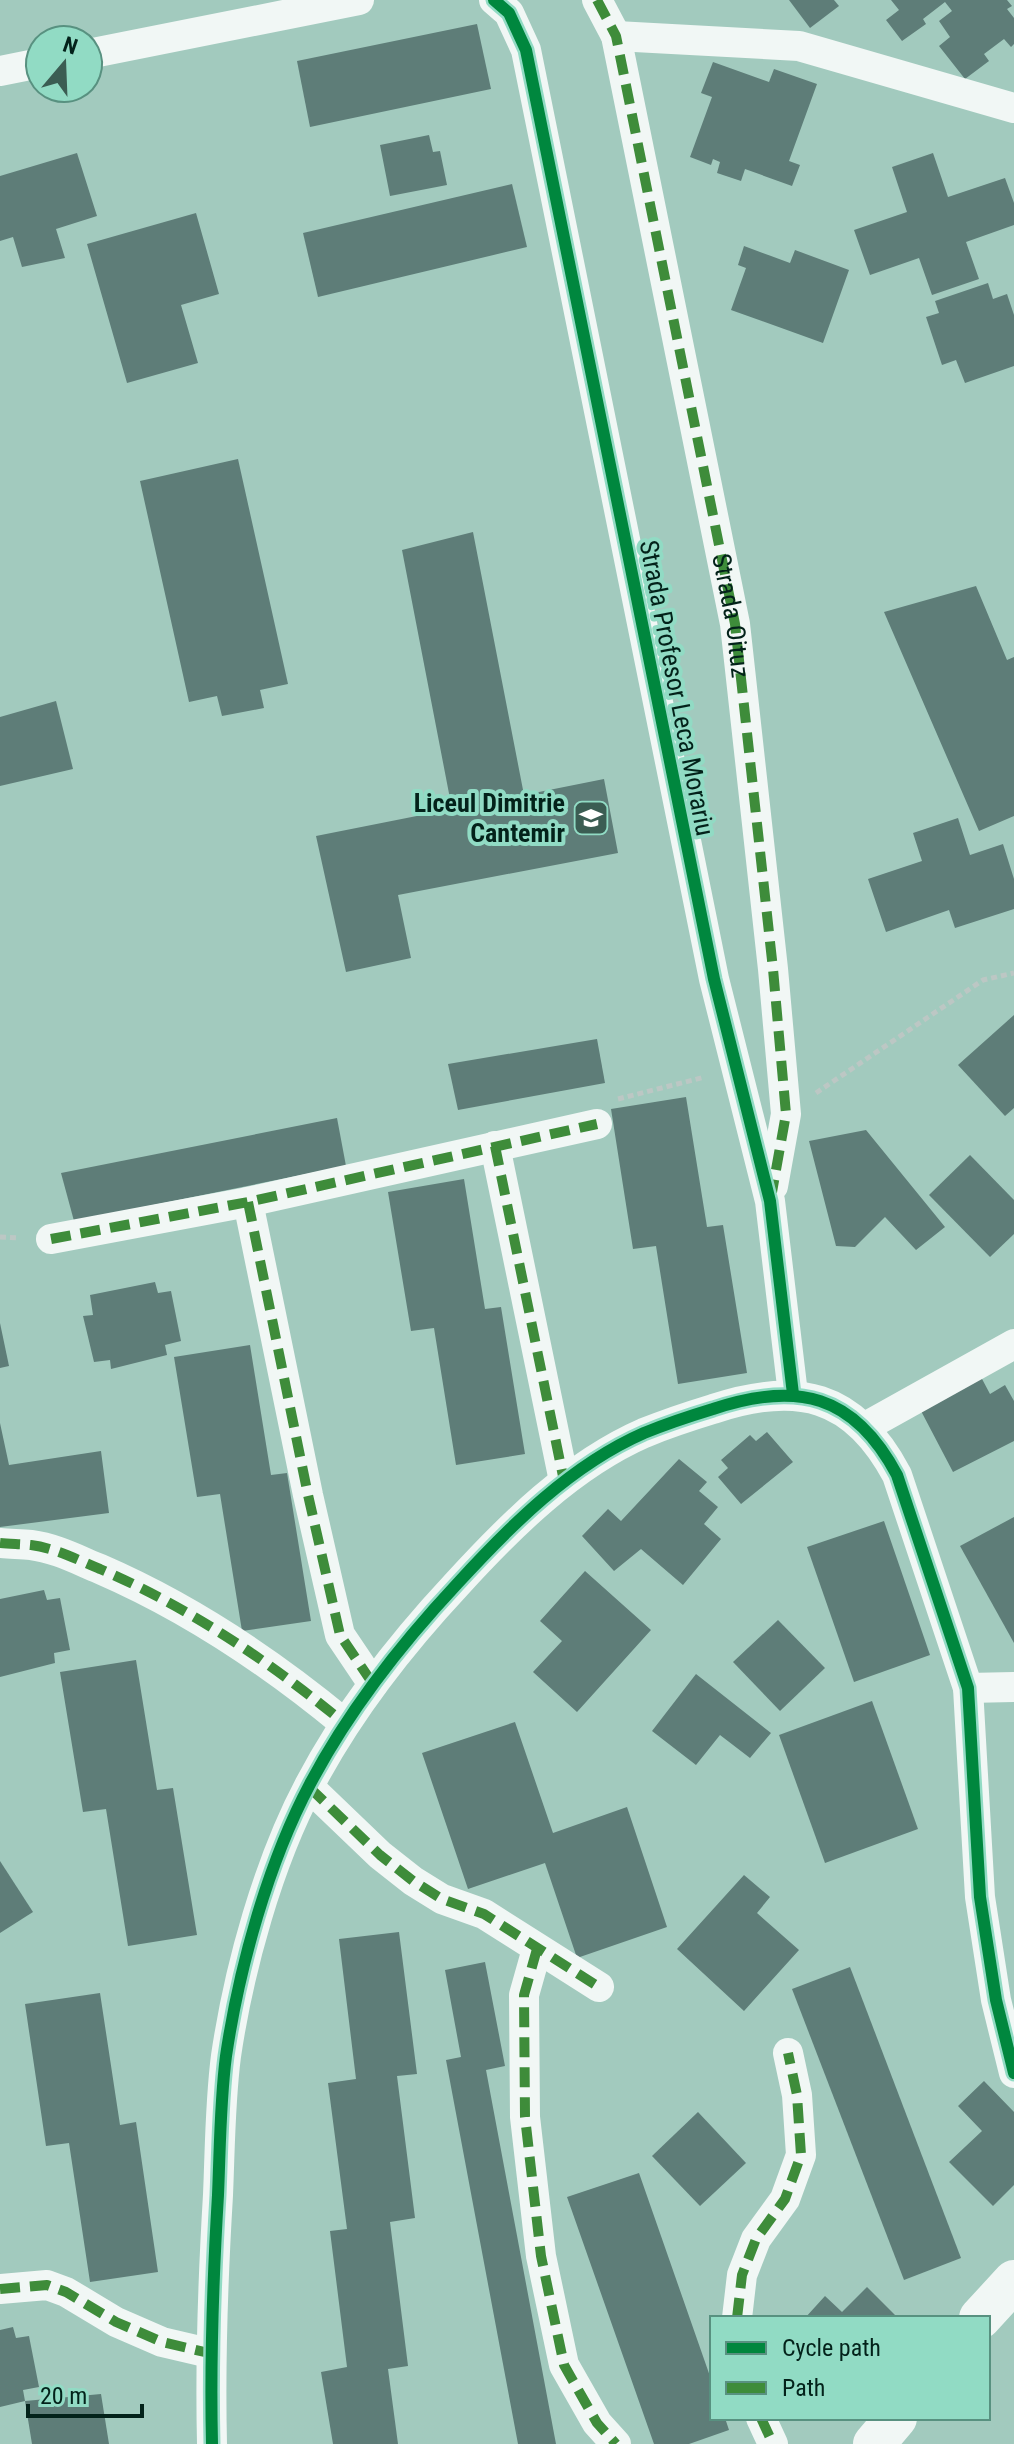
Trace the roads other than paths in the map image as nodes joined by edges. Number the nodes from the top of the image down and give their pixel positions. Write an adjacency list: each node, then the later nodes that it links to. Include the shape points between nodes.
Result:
1 (359, 0): 5 (street)
2 (494, 0): 11 (street, Strada Profesor Leca Morariu, via 509,13 526,50 710,963)
3 (597, 0): 4 (street, Strada Oituz)
4 (616, 36): 8 (street, via 799,46); 11 (street, Strada Oituz, via 735,624 786,1114)
5 (104, 51)
6 (24, 66): 7 (street)
7 (0, 71)
8 (1014, 108)
9 (597, 1124): 10 (street)
10 (495, 1146): 12 (street); 17 (street)
11 (770, 1201): 15 (street, Strada Profesor Leca Morariu)
12 (248, 1202): 13 (street); 19 (street, via 340,1635)
13 (51, 1239)
14 (1014, 1344): 16 (street)
15 (793, 1394): 16 (street, via 830,1403); 17 (street, via 747,1399 642,1434)
16 (865, 1427): 21 (street, via 897,1475)
17 (564, 1481): 19 (street, via 408,1636)
18 (0, 1543): 22 (street, via 64,1554 151,1591 292,1680)
19 (373, 1684): 22 (street)
20 (1014, 1687): 21 (street)
21 (968, 1688): 27 (street, via 980,1897)
22 (344, 1723): 23 (street)
23 (309, 1787): 24 (street, via 413,1881 442,1899 484,1914); 30 (street, via 268,1883 226,2058)
24 (537, 1949): 25 (street); 34 (street, via 524,1995 525,2101 541,2256 564,2365 597,2423)
25 (599, 1987)
26 (788, 2053): 29 (street, via 801,2155 785,2199 756,2239 742,2275)
27 (1014, 2073)
28 (0, 2289): 30 (street, via 47,2285 162,2342)
29 (737, 2316)
30 (209, 2353): 33 (street)
31 (762, 2420): 35 (street)
32 (894, 2420): 36 (street)
33 (212, 2444)
34 (616, 2444)
35 (773, 2444)
36 (874, 2444)

